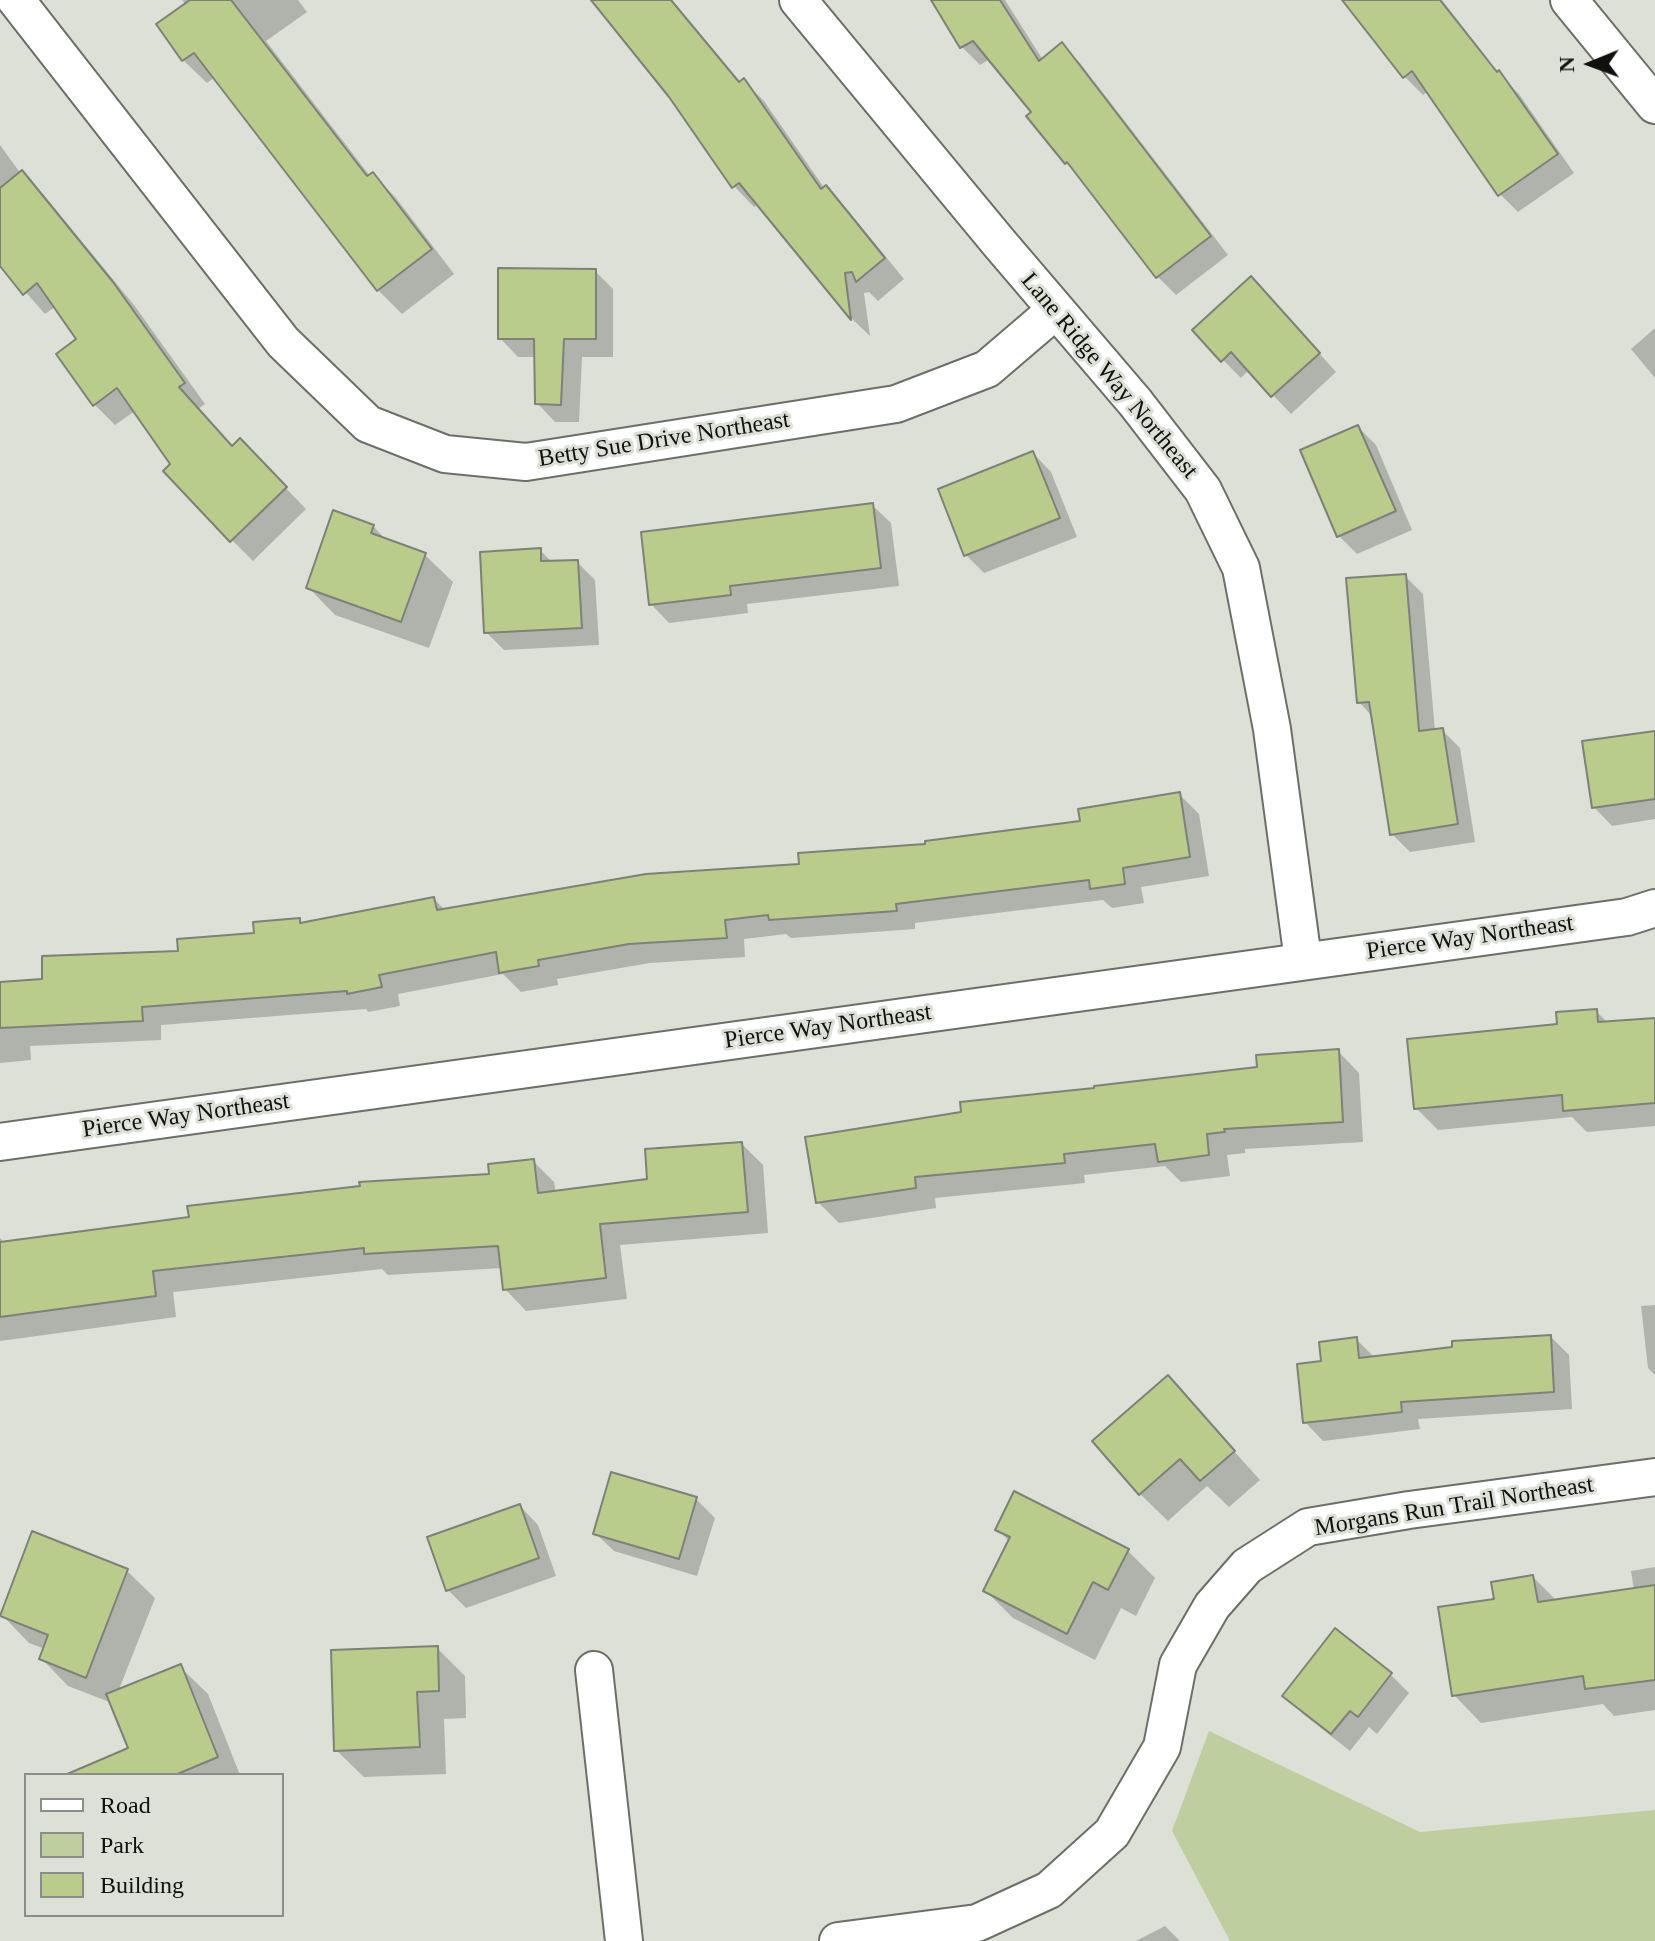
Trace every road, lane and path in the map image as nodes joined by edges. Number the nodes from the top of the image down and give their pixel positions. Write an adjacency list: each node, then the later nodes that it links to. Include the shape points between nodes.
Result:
1 (16, 0): 5 (street, Betty Sue Drive Northeast, via 283,342 368,424 445,454 526,462 896,404 987,369)
2 (798, 0): 5 (street, Lane Ridge Way Northeast)
3 (1569, 0): 4 (street)
4 (1655, 105)
5 (1056, 310): 7 (street, Lane Ridge Way Northeast, via 1203,490 1241,568 1272,729)
6 (1655, 908): 7 (street, Pierce Way Northeast, via 1627,917)
7 (1303, 960): 8 (street, Pierce Way Northeast)
8 (0, 1142)
9 (1655, 1477): 12 (street, Morgans Run Trail Northeast, via 1308,1527 1247,1566 1212,1606 1178,1665 1162,1747 1112,1833 1049,1890 977,1923)
10 (594, 1670): 11 (street)
11 (624, 1941)
12 (838, 1941)

